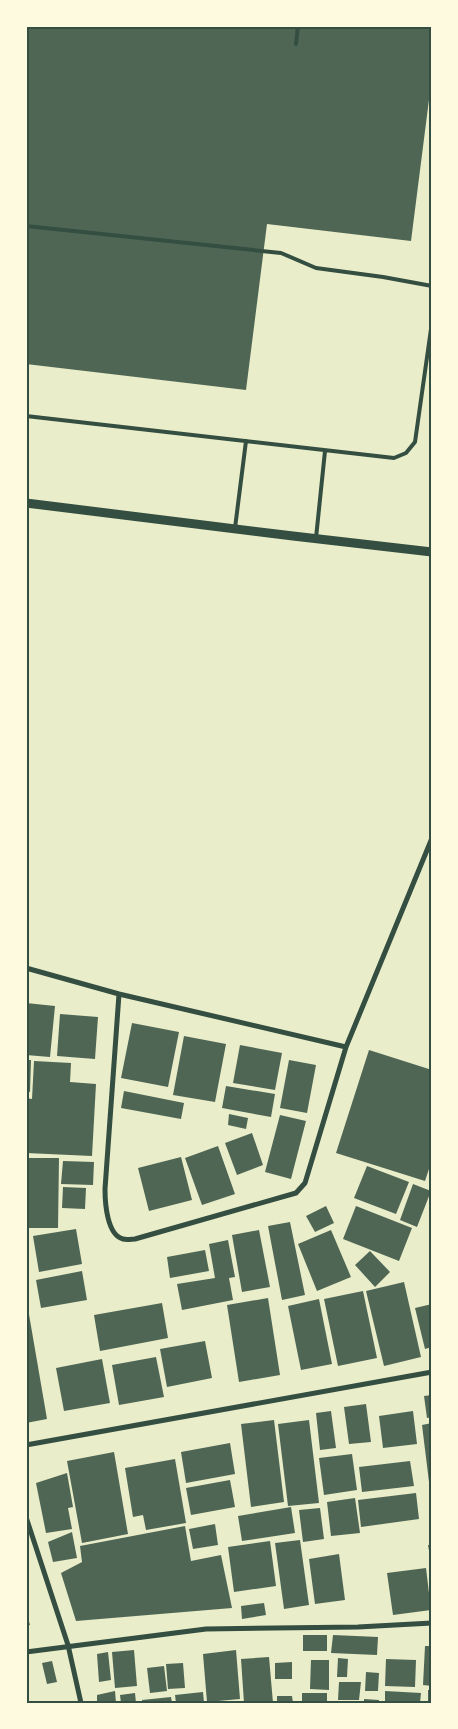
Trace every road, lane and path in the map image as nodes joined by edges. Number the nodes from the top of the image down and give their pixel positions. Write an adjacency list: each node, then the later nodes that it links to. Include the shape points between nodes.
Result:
1 (298, 26): 2 (lane)
2 (296, 44)
3 (26, 226): 4 (lane, via 281,253 316,268)
4 (432, 286)
5 (432, 322): 8 (lane, via 415,442 406,453 394,458)
6 (26, 416): 7 (lane)
7 (246, 442): 8 (lane); 10 (lane)
8 (325, 451): 11 (lane)
9 (26, 503): 10 (street)
10 (234, 529): 11 (street)
11 (316, 539): 12 (street)
12 (432, 552)
13 (432, 838): 16 (street)
14 (26, 968): 15 (street)
15 (119, 994): 16 (street); 16 (street, via 105,1208 115,1234 124,1240 296,1193 305,1184)
16 (346, 1047)
17 (432, 1372): 18 (street)
18 (26, 1445)
19 (26, 1517): 21 (street)
20 (432, 1623): 21 (street, via 206,1629)
21 (68, 1645): 22 (street); 23 (street)
22 (26, 1652)
23 (82, 1703)

